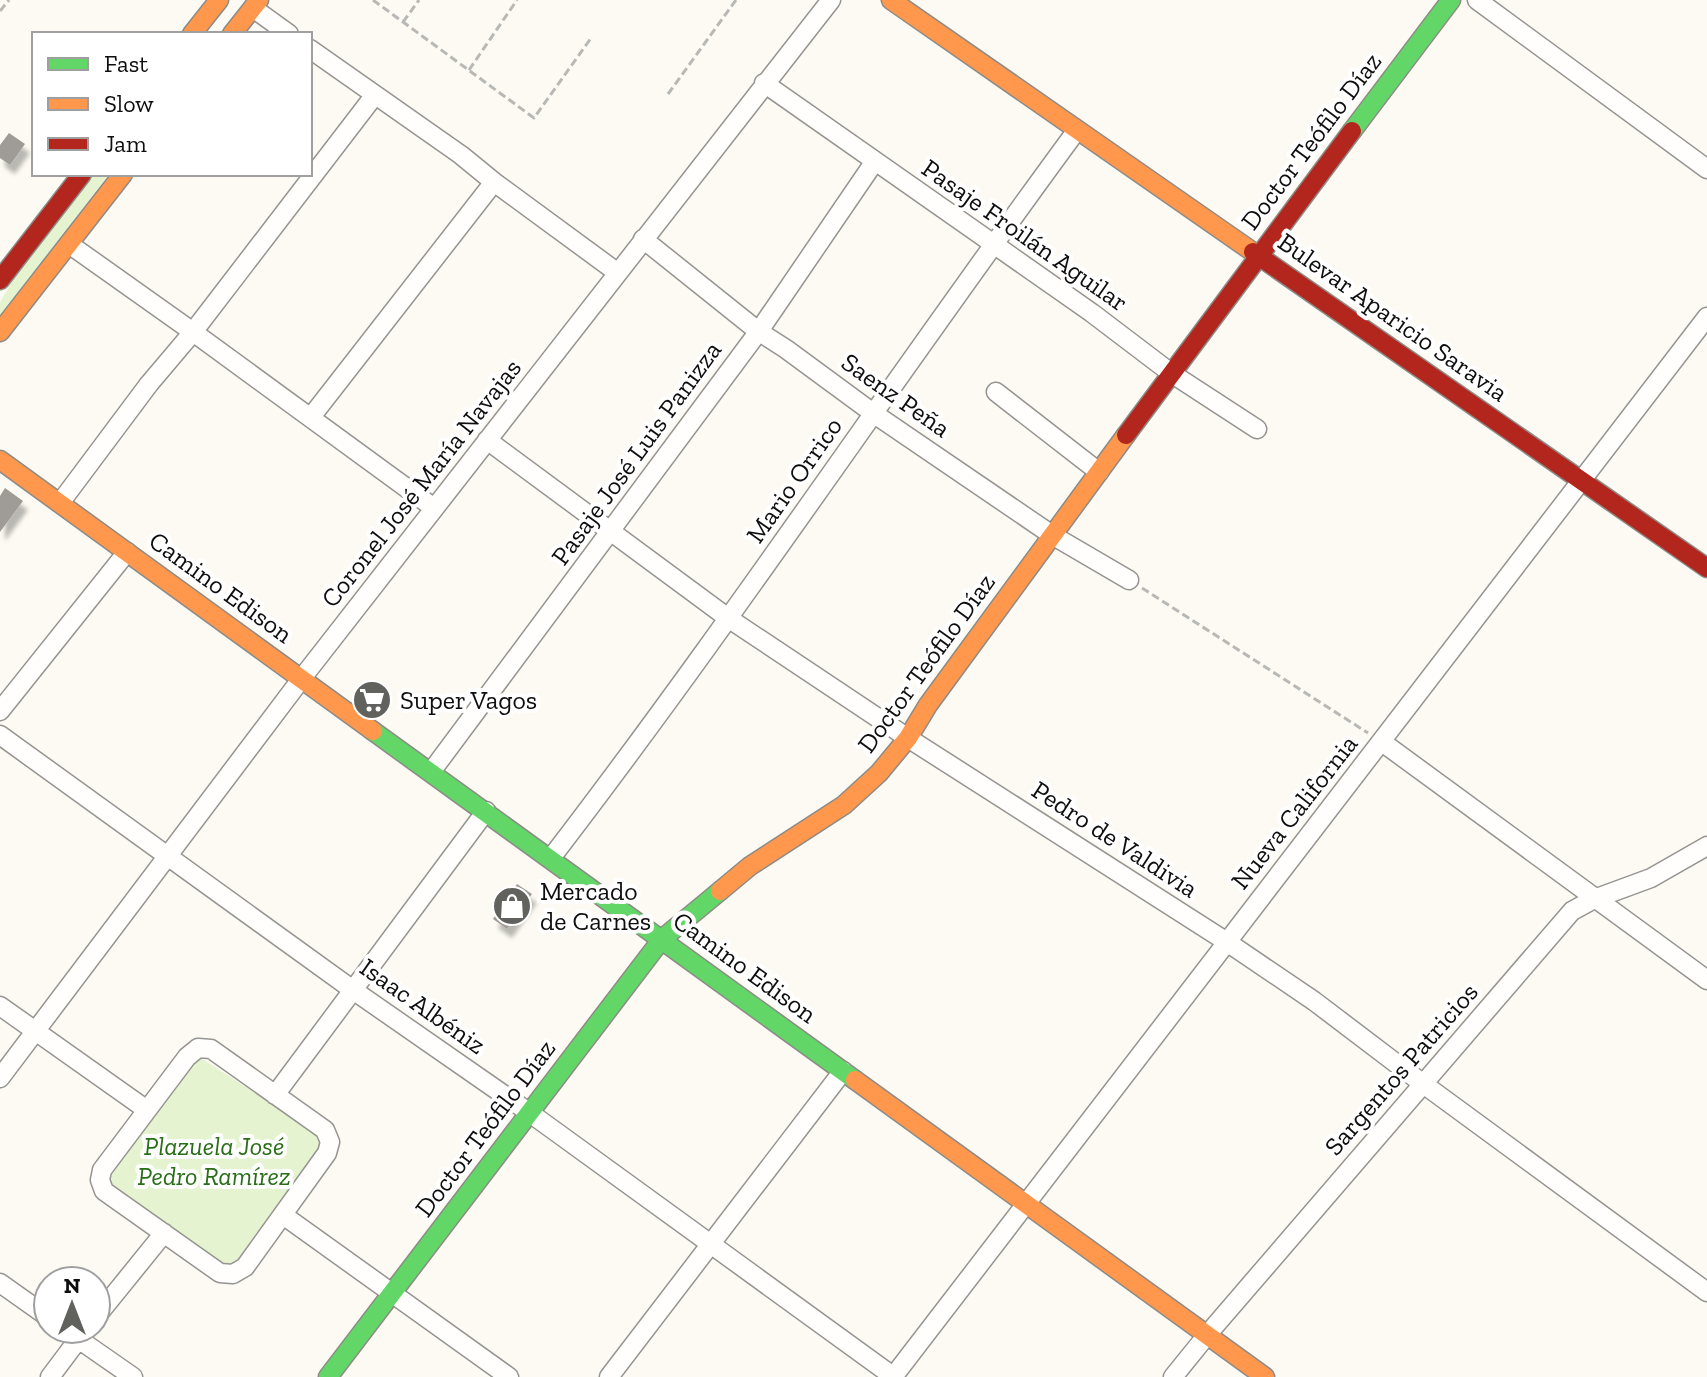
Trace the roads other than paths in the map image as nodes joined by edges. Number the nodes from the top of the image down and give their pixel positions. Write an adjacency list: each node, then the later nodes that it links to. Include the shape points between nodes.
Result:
1 (194, 0): 7 (street)
2 (831, 0): 12 (street, Coronel José María Navajas)
3 (891, 0): 14 (street, Bulevar Aparicio Saravia)
4 (1451, 0): 23 (street, Doctor Teófilo Díaz)
5 (1477, 0): 16 (street)
6 (256, 4): 9 (street); 10 (street)
7 (214, 6): 8 (street)
8 (194, 32)
9 (234, 32)
10 (287, 32)
11 (312, 50): 13 (street)
12 (764, 83): 15 (street, Pasaje Froilán Aguilar); 20 (street, Coronel José María Navajas)
13 (374, 96): 19 (street); 29 (street)
14 (1077, 130): 22 (street, Mario Orrico); 23 (street, Bulevar Aparicio Saravia)
15 (875, 161): 22 (street, Pasaje Froilán Aguilar); 27 (street, Pasaje José Luis Panizza)
16 (1707, 169)
17 (80, 176): 25 (street)
18 (121, 176): 21 (street)
19 (494, 182): 24 (street); 33 (street)
20 (643, 239): 24 (street, Coronel José María Navajas); 27 (street, Saenz Peña)
21 (69, 244): 28 (street); 29 (street)
22 (993, 244): 30 (street, Pasaje Froilán Aguilar); 32 (street, Mario Orrico)
23 (1258, 255): 30 (street, Doctor Teófilo Díaz); 38 (street, Bulevar Aparicio Saravia)
24 (618, 273): 35 (street, Coronel José María Navajas)
25 (0, 280)
26 (1707, 317): 38 (street, Nueva California)
27 (758, 331): 32 (street, Saenz Peña); 41 (street, Pasaje José Luis Panizza)
28 (0, 332)
29 (193, 332): 33 (street); 39 (street)
30 (1171, 373): 34 (street, Pasaje Froilán Aguilar); 37 (street, Doctor Teófilo Díaz)
31 (996, 392): 37 (street)
32 (873, 413): 42 (street, Saenz Peña); 46 (street, Mario Orrico)
33 (311, 417): 40 (street)
34 (1257, 429)
35 (487, 440): 40 (street, Coronel José María Navajas); 41 (street, Pedro de Valdivia)
36 (0, 460): 39 (street, Camino Edison)
37 (1099, 472): 42 (street, Doctor Teófilo Díaz)
38 (1582, 479): 44 (street, Bulevar Aparicio Saravia); 51 (street, Nueva California)
39 (60, 503): 43 (street, Camino Edison)
40 (434, 508): 47 (street, Coronel José María Navajas)
41 (612, 531): 46 (street, Pedro de Valdivia); 52 (street, Pasaje José Luis Panizza)
42 (1052, 535): 45 (street, Saenz Peña); 50 (street, Doctor Teófilo Díaz)
43 (127, 552): 47 (street, Camino Edison); 48 (street)
44 (1707, 568)
45 (1129, 580)
46 (728, 618): 50 (street, Pedro de Valdivia); 56 (street, Mario Orrico)
47 (302, 678): 52 (street, Camino Edison); 55 (street, Coronel José María Navajas)
48 (0, 711)
49 (0, 735): 55 (street, Isaac Albéniz)
50 (908, 738): 58 (street, Doctor Teófilo Díaz, via 844,805 750,866); 59 (street, Pedro de Valdivia)
51 (1382, 742): 57 (street); 59 (street, Nueva California)
52 (431, 772): 53 (street, Camino Edison)
53 (486, 811): 56 (street, Camino Edison); 61 (street)
54 (1707, 846): 57 (street, Sargentos Patricios, via 1651,878)
55 (167, 856): 61 (street, Isaac Albéniz); 63 (street, Coronel José María Navajas)
56 (551, 858): 58 (street, Camino Edison)
57 (1594, 899): 60 (street); 66 (street, Sargentos Patricios, via 1572,911)
58 (662, 939): 64 (street, Camino Edison); 69 (street, Doctor Teófilo Díaz)
59 (1227, 942): 66 (street, Pedro de Valdivia); 70 (street, Nueva California)
60 (1707, 980)
61 (353, 990): 67 (street); 69 (street, Isaac Albéniz)
62 (0, 1006): 63 (street)
63 (35, 1031): 65 (street, Coronel José María Navajas); 68 (street)
64 (843, 1071): 70 (street, Camino Edison); 73 (street)
65 (0, 1078)
66 (1422, 1083): 75 (street, Pedro de Valdivia); 79 (street, Sargentos Patricios)
67 (275, 1095): 68 (street, via 211,1049 198,1048); 71 (street, via 325,1130 330,1142)
68 (147, 1110): 72 (street, via 100,1180 104,1191)
69 (530, 1113): 73 (street, Isaac Albéniz); 76 (street, Doctor Teófilo Díaz)
70 (1026, 1203): 79 (street, Camino Edison); 87 (street, Nueva California)
71 (283, 1215): 72 (street, via 245,1267 233,1274 220,1273); 76 (street)
72 (164, 1233): 77 (street)
73 (710, 1244): 86 (street); 87 (street, Isaac Albéniz)
74 (0, 1283): 78 (street)
75 (1707, 1292)
76 (392, 1293): 84 (street, Doctor Teófilo Díaz); 85 (street)
77 (112, 1297)
78 (32, 1306)
79 (1207, 1335): 88 (street, Sargentos Patricios); 89 (street, Camino Edison)
80 (68, 1345): 82 (street)
81 (92, 1345): 83 (street)
82 (50, 1377)
83 (133, 1377)
84 (328, 1377)
85 (509, 1377)
86 (609, 1377)
87 (893, 1377)
88 (1173, 1377)
89 (1265, 1377)

